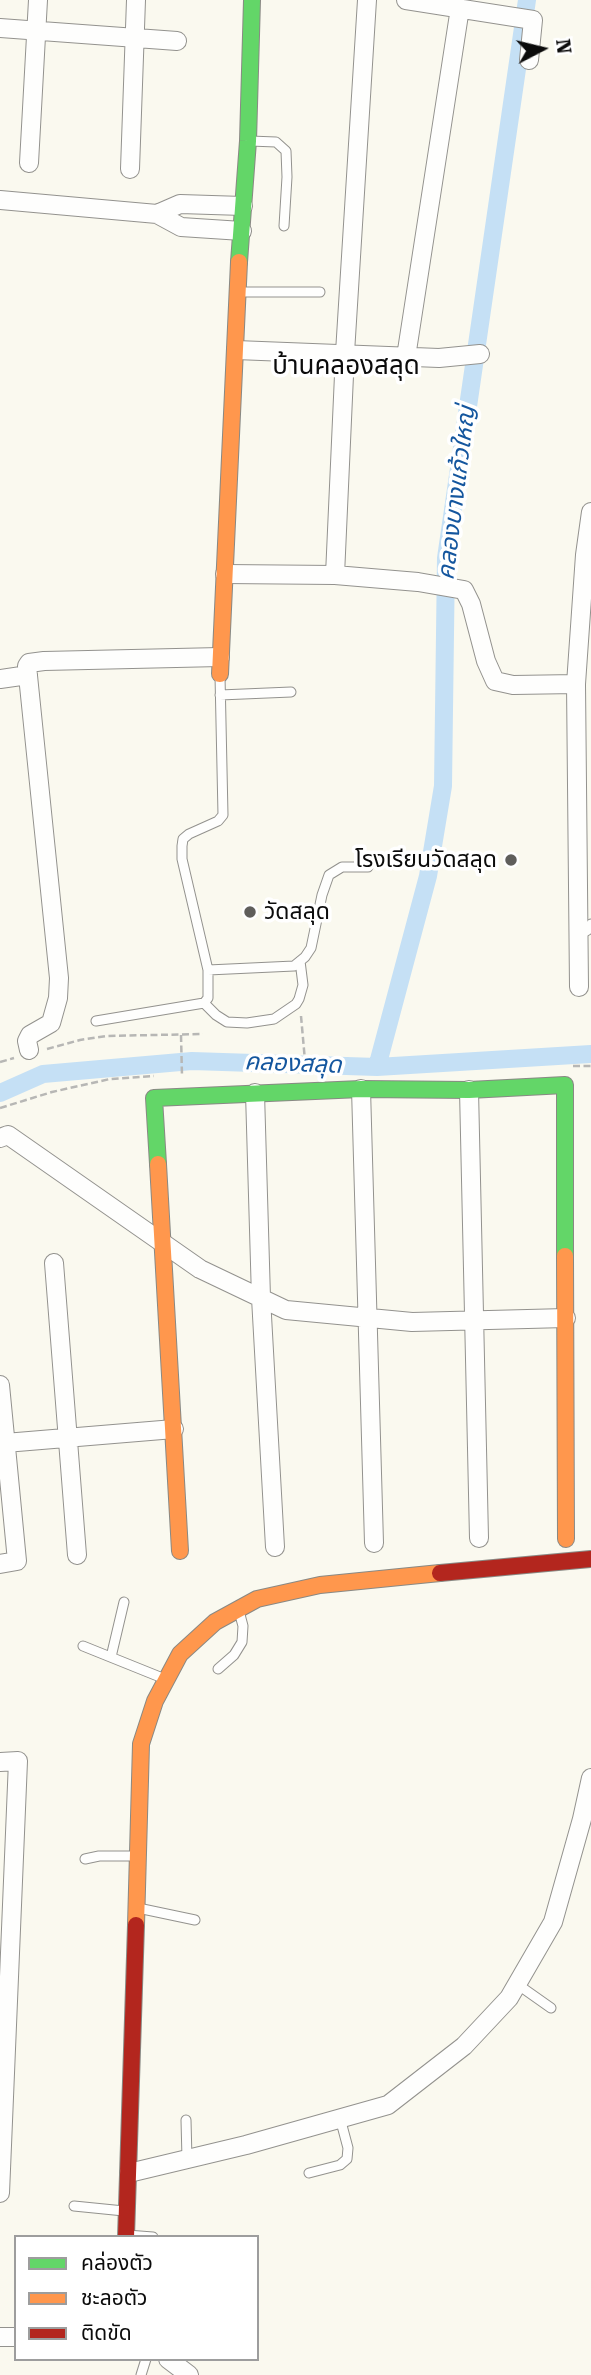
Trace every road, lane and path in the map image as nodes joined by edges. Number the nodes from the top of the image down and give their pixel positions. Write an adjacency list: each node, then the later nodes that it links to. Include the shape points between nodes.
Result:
1 (38, 0): 8 (street)
2 (136, 0): 9 (street)
3 (252, 0): 12 (street)
4 (366, 0): 23 (street)
5 (406, 0): 6 (street)
6 (460, 8): 11 (street, via 534,22); 25 (street)
7 (0, 28): 8 (street)
8 (36, 31): 9 (street); 13 (street)
9 (135, 40): 10 (street); 14 (street)
10 (177, 41)
11 (529, 60)
12 (248, 141): 16 (street); 18 (lane, via 276,142 286,151)
13 (29, 163)
14 (130, 169)
15 (0, 200): 17 (street)
16 (243, 206): 17 (street, via 180,204); 19 (street)
17 (157, 214): 19 (street, via 181,227)
18 (284, 226)
19 (242, 230): 20 (street)
20 (237, 292): 21 (lane); 22 (street)
21 (320, 292)
22 (236, 350): 23 (street); 27 (street)
23 (345, 353): 25 (street); 28 (street)
24 (479, 354): 25 (street)
25 (406, 357)
26 (591, 512): 32 (street)
27 (225, 574): 28 (street); 29 (street)
28 (335, 575): 32 (street, via 464,590 495,681)
29 (220, 666): 30 (street, via 44,661 29,663); 34 (lane)
30 (28, 675): 31 (street); 45 (street, via 59,978 51,1023 30,1035)
31 (0, 679)
32 (576, 684): 36 (street)
33 (291, 692): 34 (lane)
34 (220, 695): 38 (lane, via 223,815 189,834 182,846)
35 (368, 867): 37 (lane, via 342,867 329,876 311,948)
36 (585, 929): 39 (street)
37 (300, 961): 38 (lane, via 284,967); 40 (lane, via 303,985 299,999 274,1019 227,1022)
38 (208, 970): 40 (lane)
39 (579, 987)
40 (204, 1003): 42 (lane)
41 (300, 1014): 47 (path)
42 (96, 1021)
43 (203, 1034): 44 (path)
44 (181, 1035): 45 (path, via 95,1038); 48 (path)
45 (28, 1053): 46 (path)
46 (0, 1062)
47 (306, 1070)
48 (182, 1073)
49 (361, 1089): 50 (street); 51 (street); 56 (street)
50 (469, 1090): 57 (street, via 565,1085); 58 (street)
51 (255, 1093): 53 (street, via 154,1098); 55 (street)
52 (0, 1138): 53 (street, via 8,1135)
53 (164, 1244): 55 (street, via 200,1269); 60 (street)
54 (54, 1263): 61 (street)
55 (261, 1298): 56 (street, via 286,1310); 66 (street)
56 (368, 1318): 58 (street); 65 (street)
57 (566, 1318): 58 (street); 64 (street)
58 (475, 1320): 63 (street)
59 (0, 1385): 62 (street)
60 (174, 1429): 61 (street); 67 (street)
61 (67, 1438): 62 (street); 68 (street)
62 (5, 1443): 70 (street, via 17,1561)
63 (479, 1538)
64 (566, 1539)
65 (374, 1543)
66 (275, 1547)
67 (180, 1551)
68 (78, 1555)
69 (591, 1559): 72 (street, via 320,1585 257,1600)
70 (0, 1564)
71 (124, 1602): 74 (lane)
72 (238, 1610): 75 (lane, via 242,1642); 76 (street, via 215,1622 180,1654)
73 (83, 1646): 74 (lane)
74 (111, 1657): 76 (lane)
75 (218, 1669)
76 (167, 1680): 79 (street, via 141,1744)
77 (0, 1762): 90 (street, via 18,1761)
78 (591, 1778): 83 (street, via 553,1922)
79 (138, 1856): 80 (lane); 81 (street)
80 (85, 1859)
81 (137, 1908): 82 (lane); 88 (street)
82 (195, 1920)
83 (517, 1984): 84 (lane); 85 (street, via 464,2046 388,2105)
84 (551, 2008)
85 (340, 2118): 87 (street); 89 (lane, via 347,2159)
86 (186, 2120): 87 (lane)
87 (187, 2159): 88 (street)
88 (129, 2173): 92 (street)
89 (309, 2173)
90 (0, 2193)
91 (74, 2206): 92 (lane)
92 (127, 2211): 93 (street)
93 (126, 2235)
94 (171, 2361): 95 (street)
95 (189, 2375)

